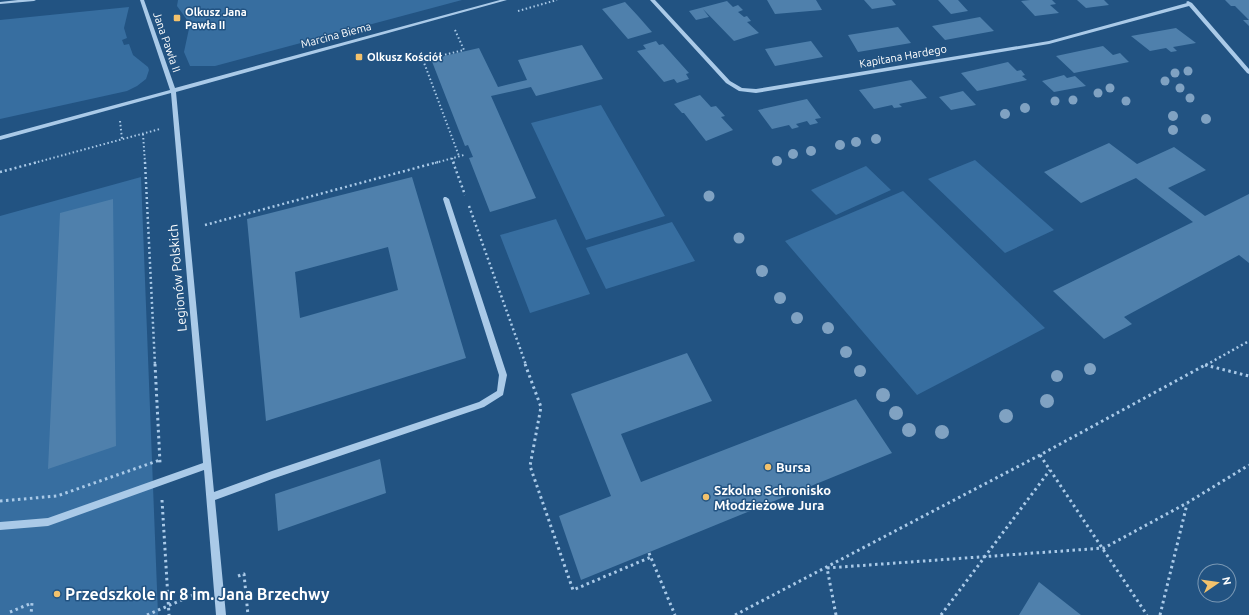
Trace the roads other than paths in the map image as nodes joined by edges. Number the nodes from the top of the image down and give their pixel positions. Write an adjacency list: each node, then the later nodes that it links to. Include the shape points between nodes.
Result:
1 (34, 0): 6 (street)
2 (142, 0): 8 (street, Jana Pawła II)
3 (505, 0): 8 (street, Marcina Biema)
4 (652, 0): 5 (street, Kapitana Hardego, via 728,82 741,90 756,91 1049,42)
5 (1188, 2): 7 (street, Kapitana Hardego)
6 (0, 3)
7 (1249, 72)
8 (173, 90): 9 (street, Marcina Biema); 11 (street, Legionów Polskich)
9 (0, 138)
10 (446, 199): 12 (street, via 503,375 500,393 480,405)
11 (207, 465): 12 (street, Legionów Polskich); 13 (street, via 48,522)
12 (211, 497): 14 (street, Legionów Polskich)
13 (0, 526)
14 (221, 615)

